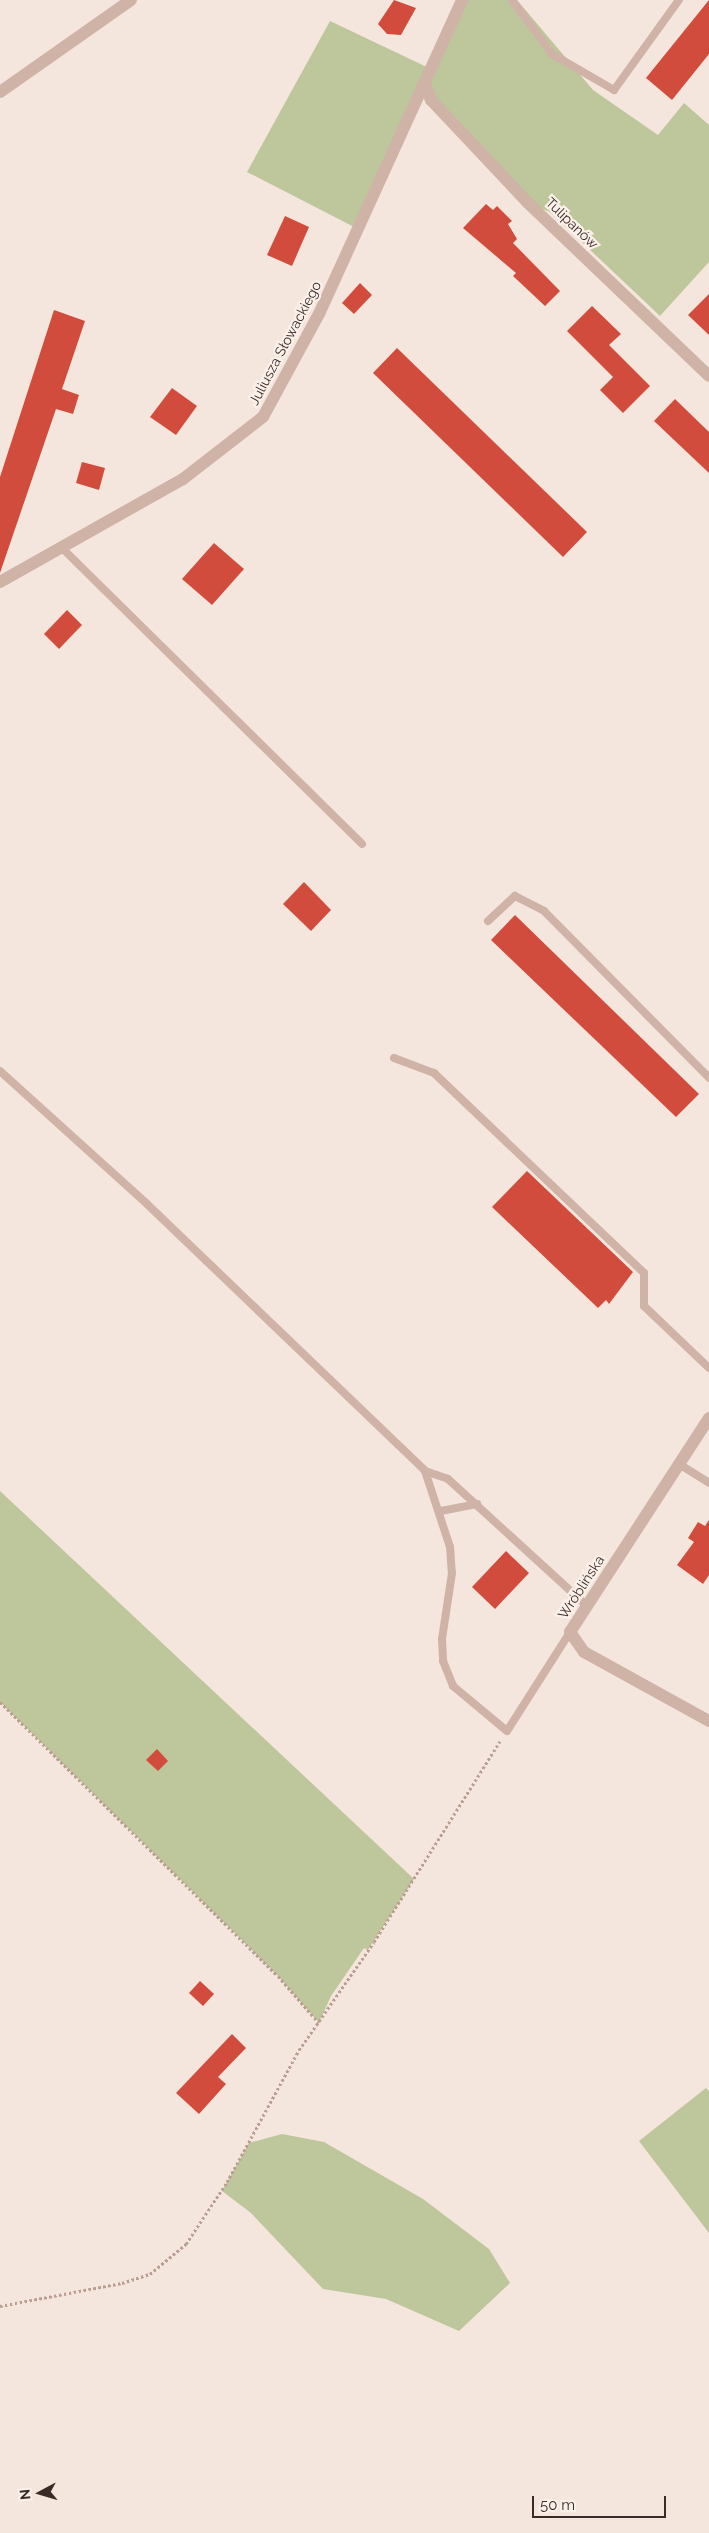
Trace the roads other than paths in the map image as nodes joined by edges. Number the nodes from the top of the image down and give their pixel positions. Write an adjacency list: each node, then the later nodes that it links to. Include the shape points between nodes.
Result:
1 (130, 0): 6 (street)
2 (462, 0): 5 (street, Juliusza Słowackiego)
3 (512, 0): 4 (lane, via 552,54 614,90)
4 (679, 0)
5 (425, 83): 7 (street, Tulipanów, via 431,100 528,203); 8 (street, Juliusza Słowackiego, via 319,314 263,417 183,479)
6 (0, 92)
7 (709, 376)
8 (63, 549): 9 (street, Juliusza Słowackiego); 10 (lane)
9 (0, 582)
10 (362, 844)
11 (488, 921): 14 (lane, via 515,896 544,911)
12 (394, 1058): 15 (lane, via 434,1073 644,1273 644,1306)
13 (0, 1071): 18 (lane, via 147,1204)
14 (709, 1078)
15 (709, 1368)
16 (709, 1418): 17 (street, Wróblińska)
17 (680, 1464): 19 (lane); 22 (street, Wróblińska)
18 (425, 1471): 20 (lane, via 448,1479); 21 (lane)
19 (709, 1483)
20 (477, 1504): 21 (lane); 22 (lane, via 557,1584)
21 (441, 1511): 23 (lane, via 452,1573 443,1661 453,1686 507,1731)
22 (587, 1606): 23 (street, Wróblińska)
23 (570, 1632): 24 (street, Wróblińska, via 584,1652)
24 (709, 1721)

